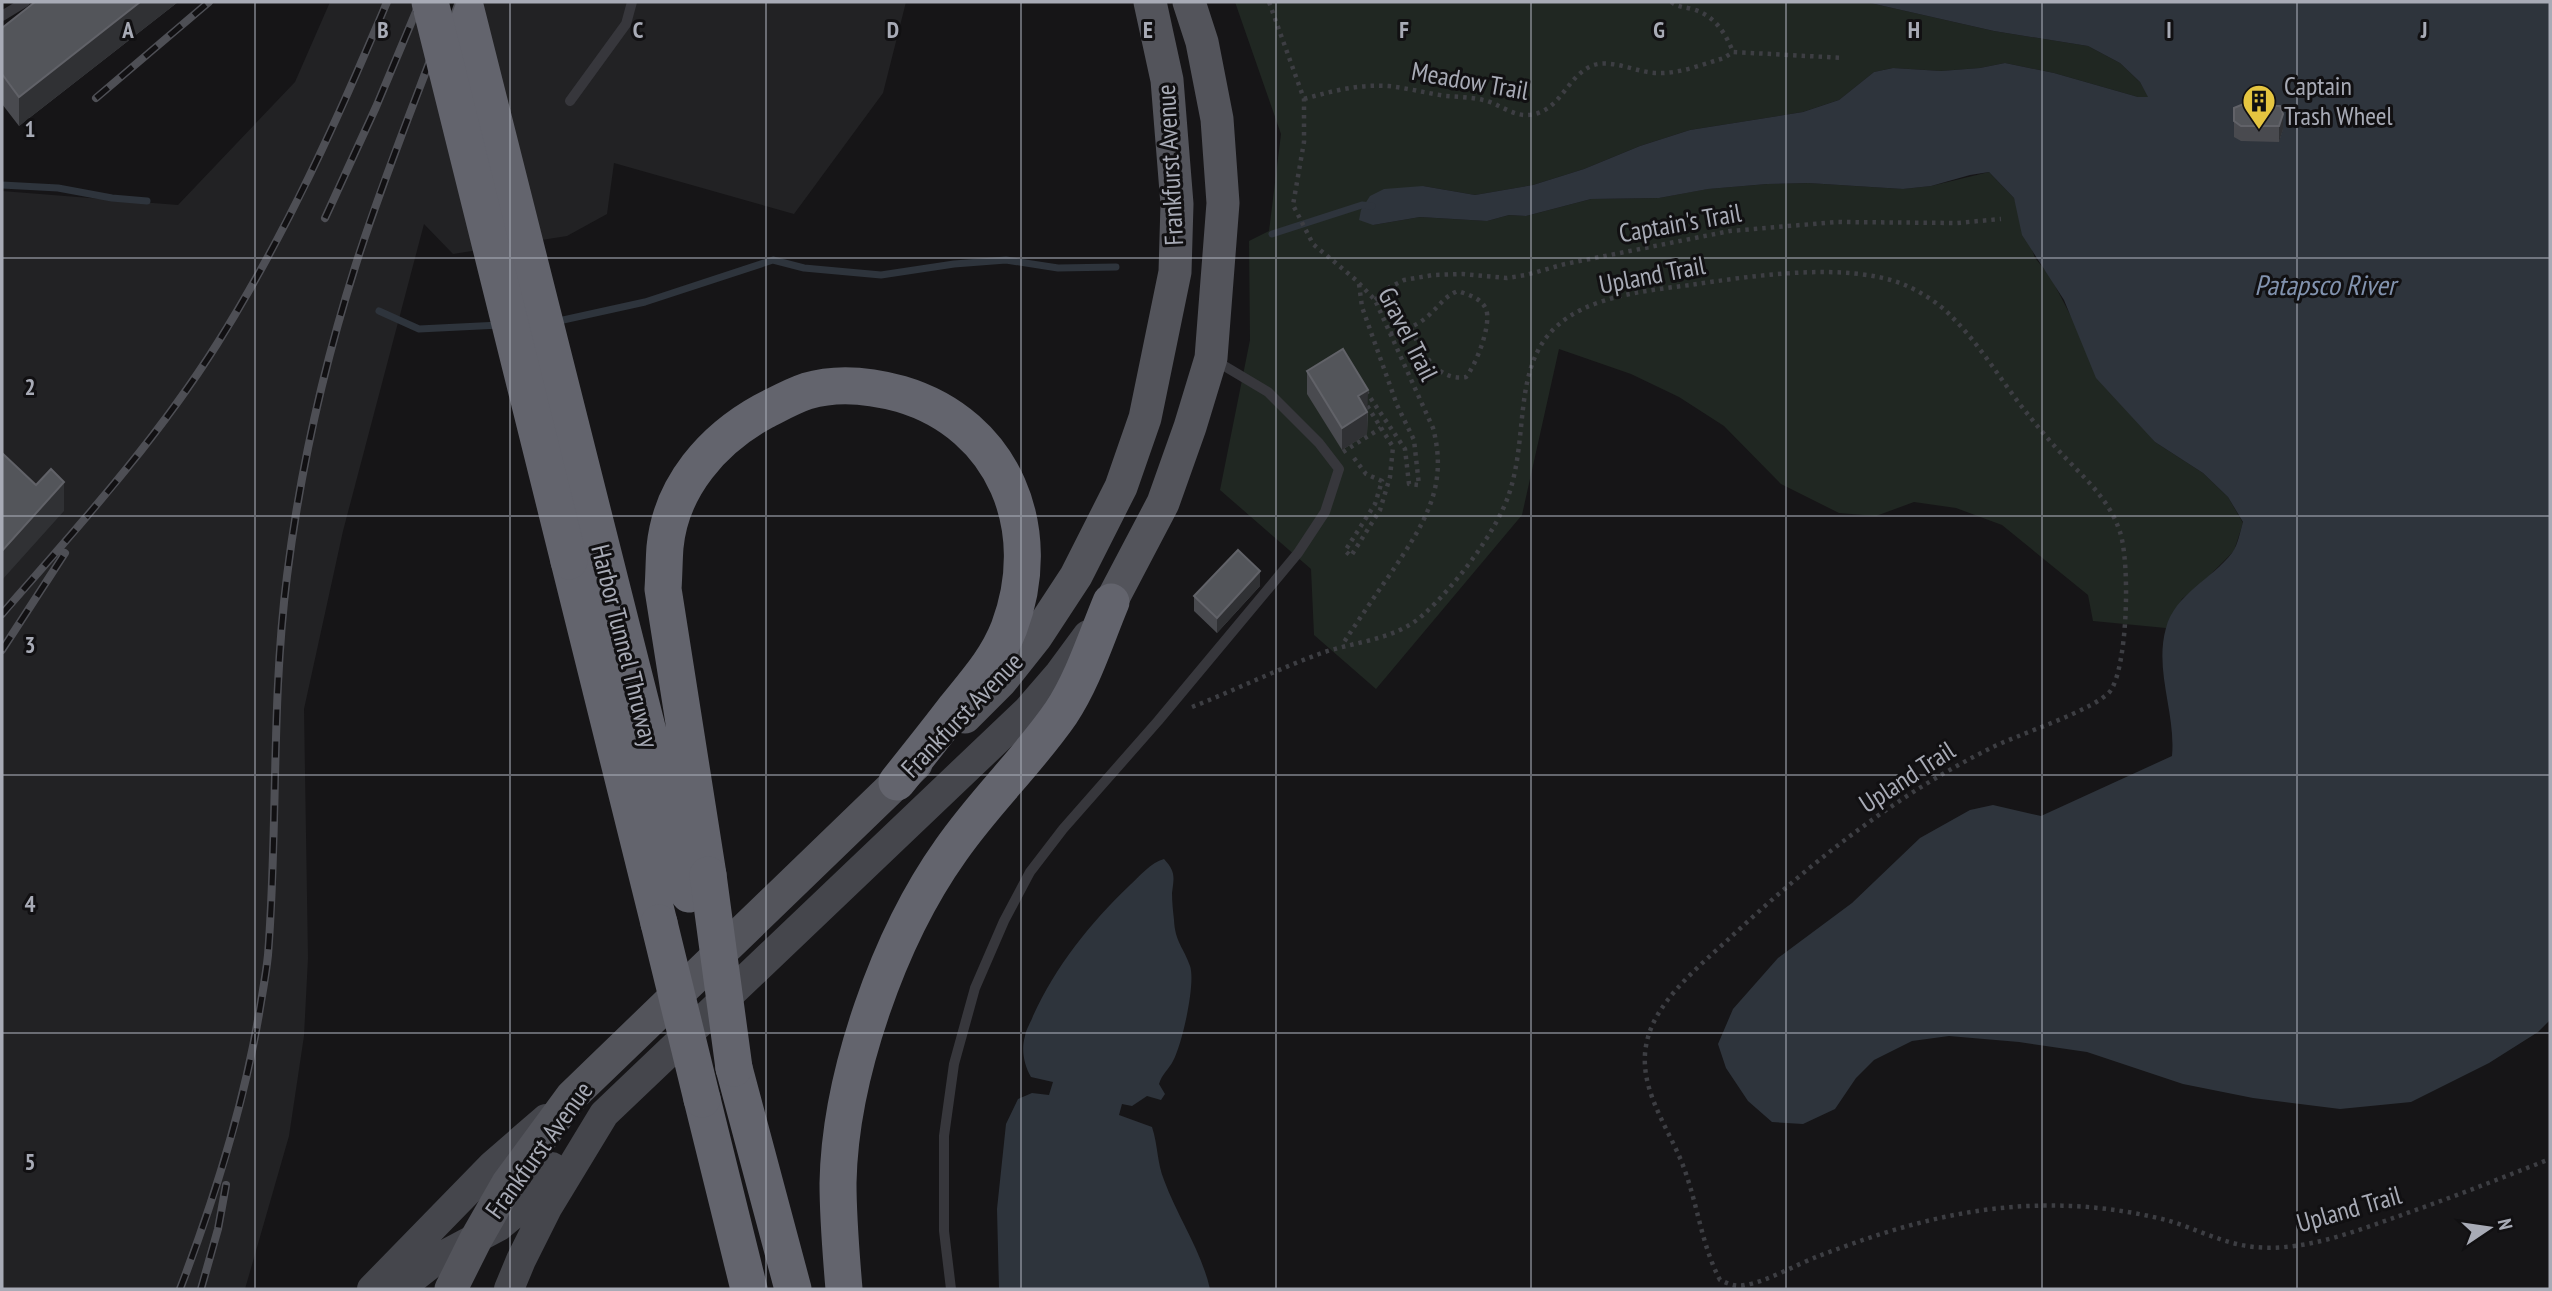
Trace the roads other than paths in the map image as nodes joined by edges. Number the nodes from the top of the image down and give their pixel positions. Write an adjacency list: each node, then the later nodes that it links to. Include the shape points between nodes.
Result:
1 (25, 2): 7 (lane)
2 (430, 2): 12 (highway, Harbor Tunnel Thruway, bridge)
3 (464, 2): 12 (highway, Harbor Tunnel Thruway)
4 (632, 2): 9 (lane, via 626,24)
5 (1150, 2): 8 (main road, Frankfurst Avenue)
6 (1189, 2): 10 (main road, Frankfurst Avenue, via 1217,119 1223,203)
7 (2, 16)
8 (1167, 80): 10 (main road, via 1183,113 1196,179 1192,338); 11 (main road, Frankfurst Avenue, via 1177,204 1175,272)
9 (569, 101)
10 (1211, 358): 11 (main road, via 1170,375); 13 (main road, Frankfurst Avenue, via 1163,503); 26 (lane, via 1268,393 1339,469 1325,512 1298,553 1063,828 1030,872 1004,921 975,988 954,1064 944,1136 944,1231)
11 (1145, 418): 14 (main road, Frankfurst Avenue, via 1121,487 1076,576 1036,637 1002,681)
12 (585, 557): 15 (highway, Harbor Tunnel Thruway); 23 (highway, Harbor Tunnel Thruway, bridge, via 659,923)
13 (1111, 602): 17 (main road, Frankfurst Avenue, via 1028,710); 25 (highway, via 1062,711 952,848 897,946 852,1076 841,1140 838,1182)
14 (897, 782): 15 (highway, via 997,656 1018,597 1022,548 1017,510 987,448 948,415 881,388 809,390 746,421 711,449 692,472 676,505 665,544 663,589); 16 (main road, Frankfurst Avenue)
15 (698, 885): 24 (highway, bridge, via 734,1068)
16 (572, 1096): 18 (main road, Frankfurst Avenue, via 508,1183); 19 (main road, via 493,1165)
17 (604, 1114): 18 (main road, via 564,1151 523,1206); 22 (main road, Frankfurst Avenue, via 547,1208)
18 (476, 1239): 20 (main road, via 437,1259); 21 (main road, Frankfurst Avenue)
19 (372, 1289)
20 (399, 1289)
21 (451, 1289)
22 (509, 1289)
23 (749, 1289)
24 (793, 1289)
25 (844, 1289)
26 (951, 1289)

